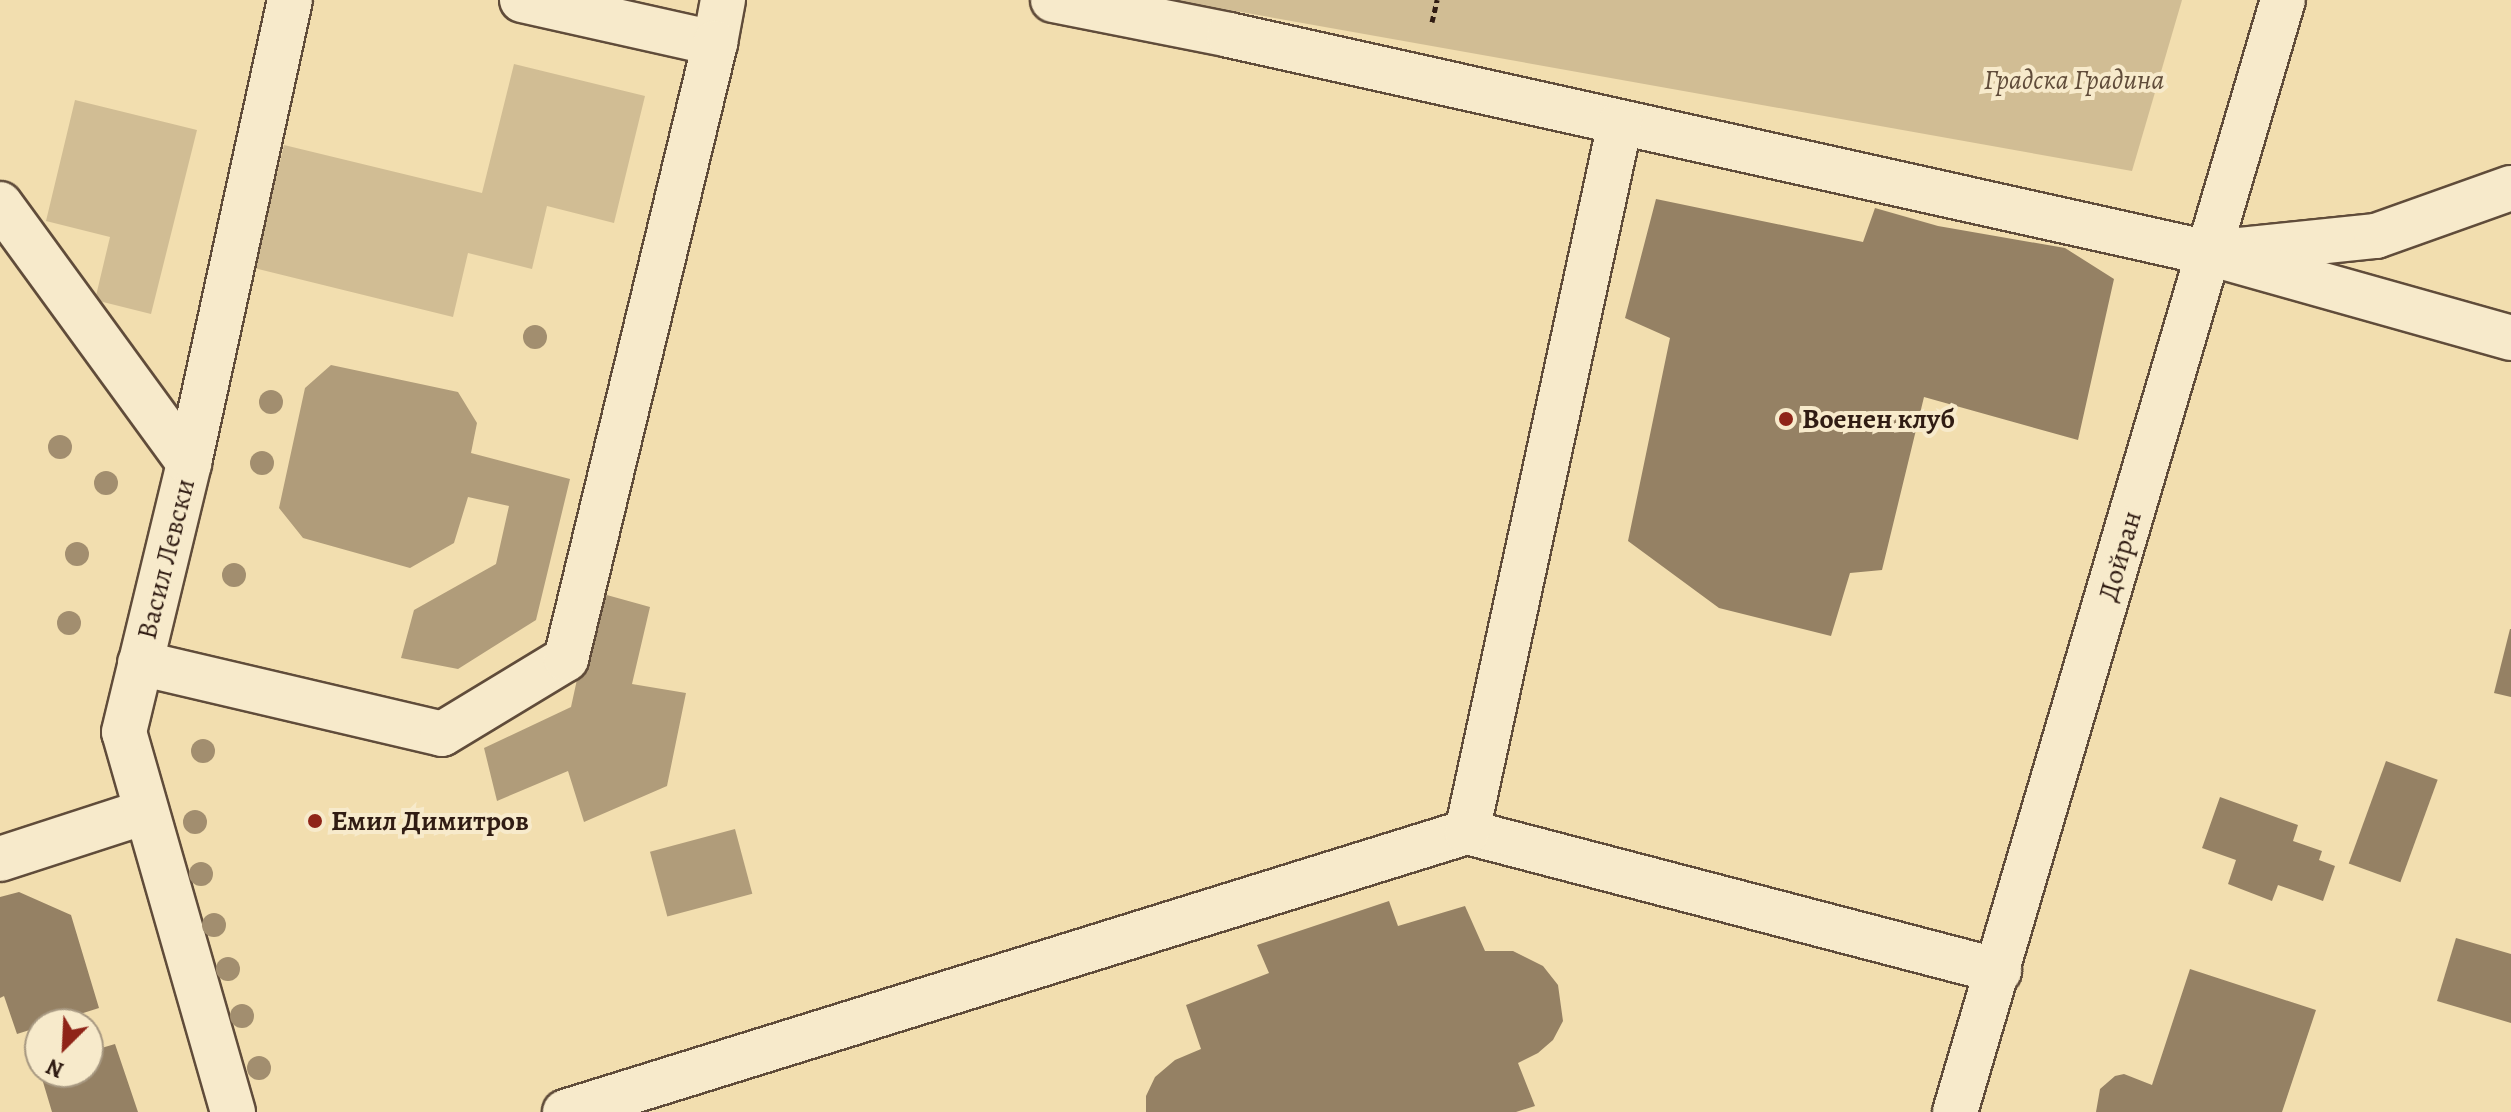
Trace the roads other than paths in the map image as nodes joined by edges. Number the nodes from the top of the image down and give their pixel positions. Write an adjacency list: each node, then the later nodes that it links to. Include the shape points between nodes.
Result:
1 (290, 0): 12 (street, Васил Левски)
2 (522, 0): 6 (street)
3 (723, 0): 6 (street)
4 (1053, 0): 7 (street)
5 (2283, 0): 10 (street, Дойран)
6 (715, 43): 13 (street, via 566,659 442,734)
7 (1620, 123): 10 (street); 15 (street)
8 (2511, 188): 10 (street, via 2376,236)
9 (0, 204): 12 (street)
10 (2209, 253): 11 (street); 17 (street, Дойран)
11 (2511, 338)
12 (189, 463): 13 (street, Васил Левски)
13 (140, 663): 14 (street, Васил Левски, via 124,732)
14 (145, 812): 16 (street); 18 (street, Васил Левски)
15 (1467, 832): 17 (street); 19 (street)
16 (0, 859)
17 (1999, 971): 20 (street, Дойран)
18 (233, 1112)
19 (565, 1112)
20 (1955, 1112)

